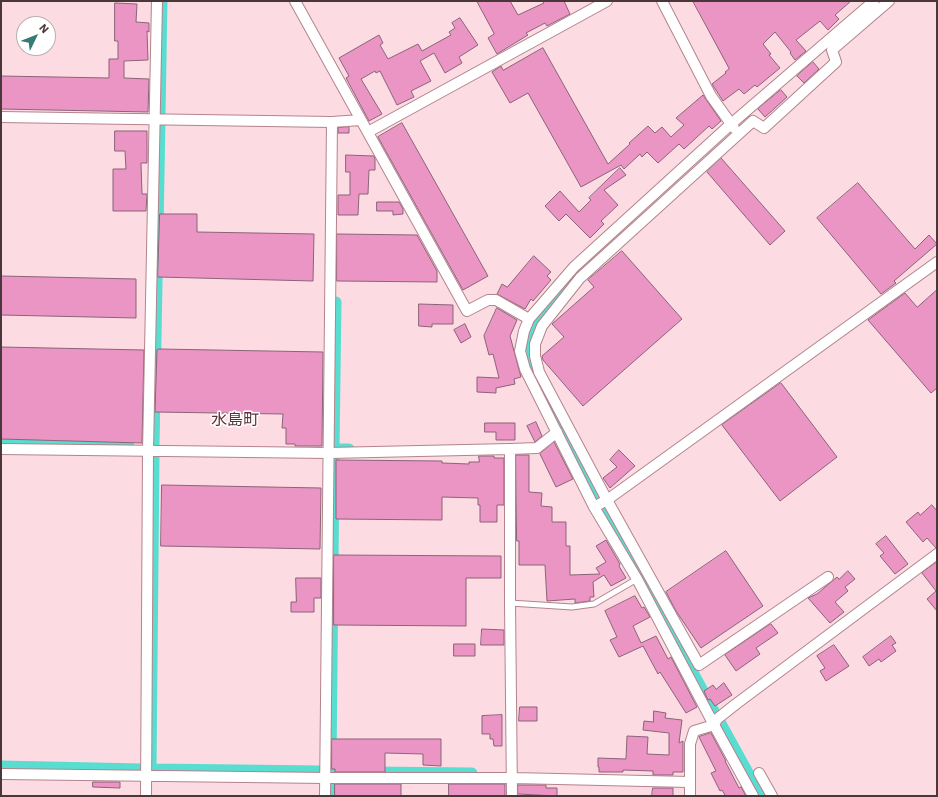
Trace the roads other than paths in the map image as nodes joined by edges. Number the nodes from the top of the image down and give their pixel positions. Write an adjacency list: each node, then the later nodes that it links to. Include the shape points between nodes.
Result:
1 (157, 1): 8 (street)
2 (295, 1): 9 (street)
3 (607, 1): 12 (street)
4 (662, 1): 11 (street, via 711,96)
5 (874, 1): 11 (street)
6 (889, 1): 11 (street, via 832,50 836,62 764,128 753,121)
7 (1, 117): 8 (street)
8 (155, 118): 10 (street); 20 (street)
9 (362, 120): 10 (street); 12 (street)
10 (332, 122): 21 (street)
11 (735, 128): 14 (street, via 574,268); 16 (street, via 580,278)
12 (368, 132): 14 (street, via 467,311 488,300 496,300)
13 (937, 262): 22 (street)
14 (530, 319): 15 (street)
15 (524, 331): 16 (street); 17 (street, via 520,350 525,368)
16 (531, 343): 22 (street, via 539,372)
17 (557, 432): 19 (street, via 537,448); 23 (street)
18 (1, 449): 20 (street)
19 (510, 449): 21 (street); 27 (street)
20 (148, 451): 21 (street); 31 (street)
21 (329, 453): 32 (street)
22 (607, 500): 23 (street); 25 (street, via 699,665)
23 (594, 507): 26 (street)
24 (937, 554): 28 (street, via 736,704)
25 (828, 577)
26 (637, 579): 27 (lane, via 594,604 572,607); 28 (street)
27 (510, 603): 33 (street)
28 (714, 725): 34 (street, via 694,731 690,744); 39 (street)
29 (759, 773): 40 (street)
30 (1, 774): 31 (street)
31 (146, 776): 32 (street); 35 (street)
32 (326, 778): 33 (street); 36 (street)
33 (513, 778): 34 (street); 37 (street)
34 (690, 782): 38 (street)
35 (146, 796)
36 (326, 796)
37 (512, 796)
38 (690, 796)
39 (753, 796)
40 (772, 796)

